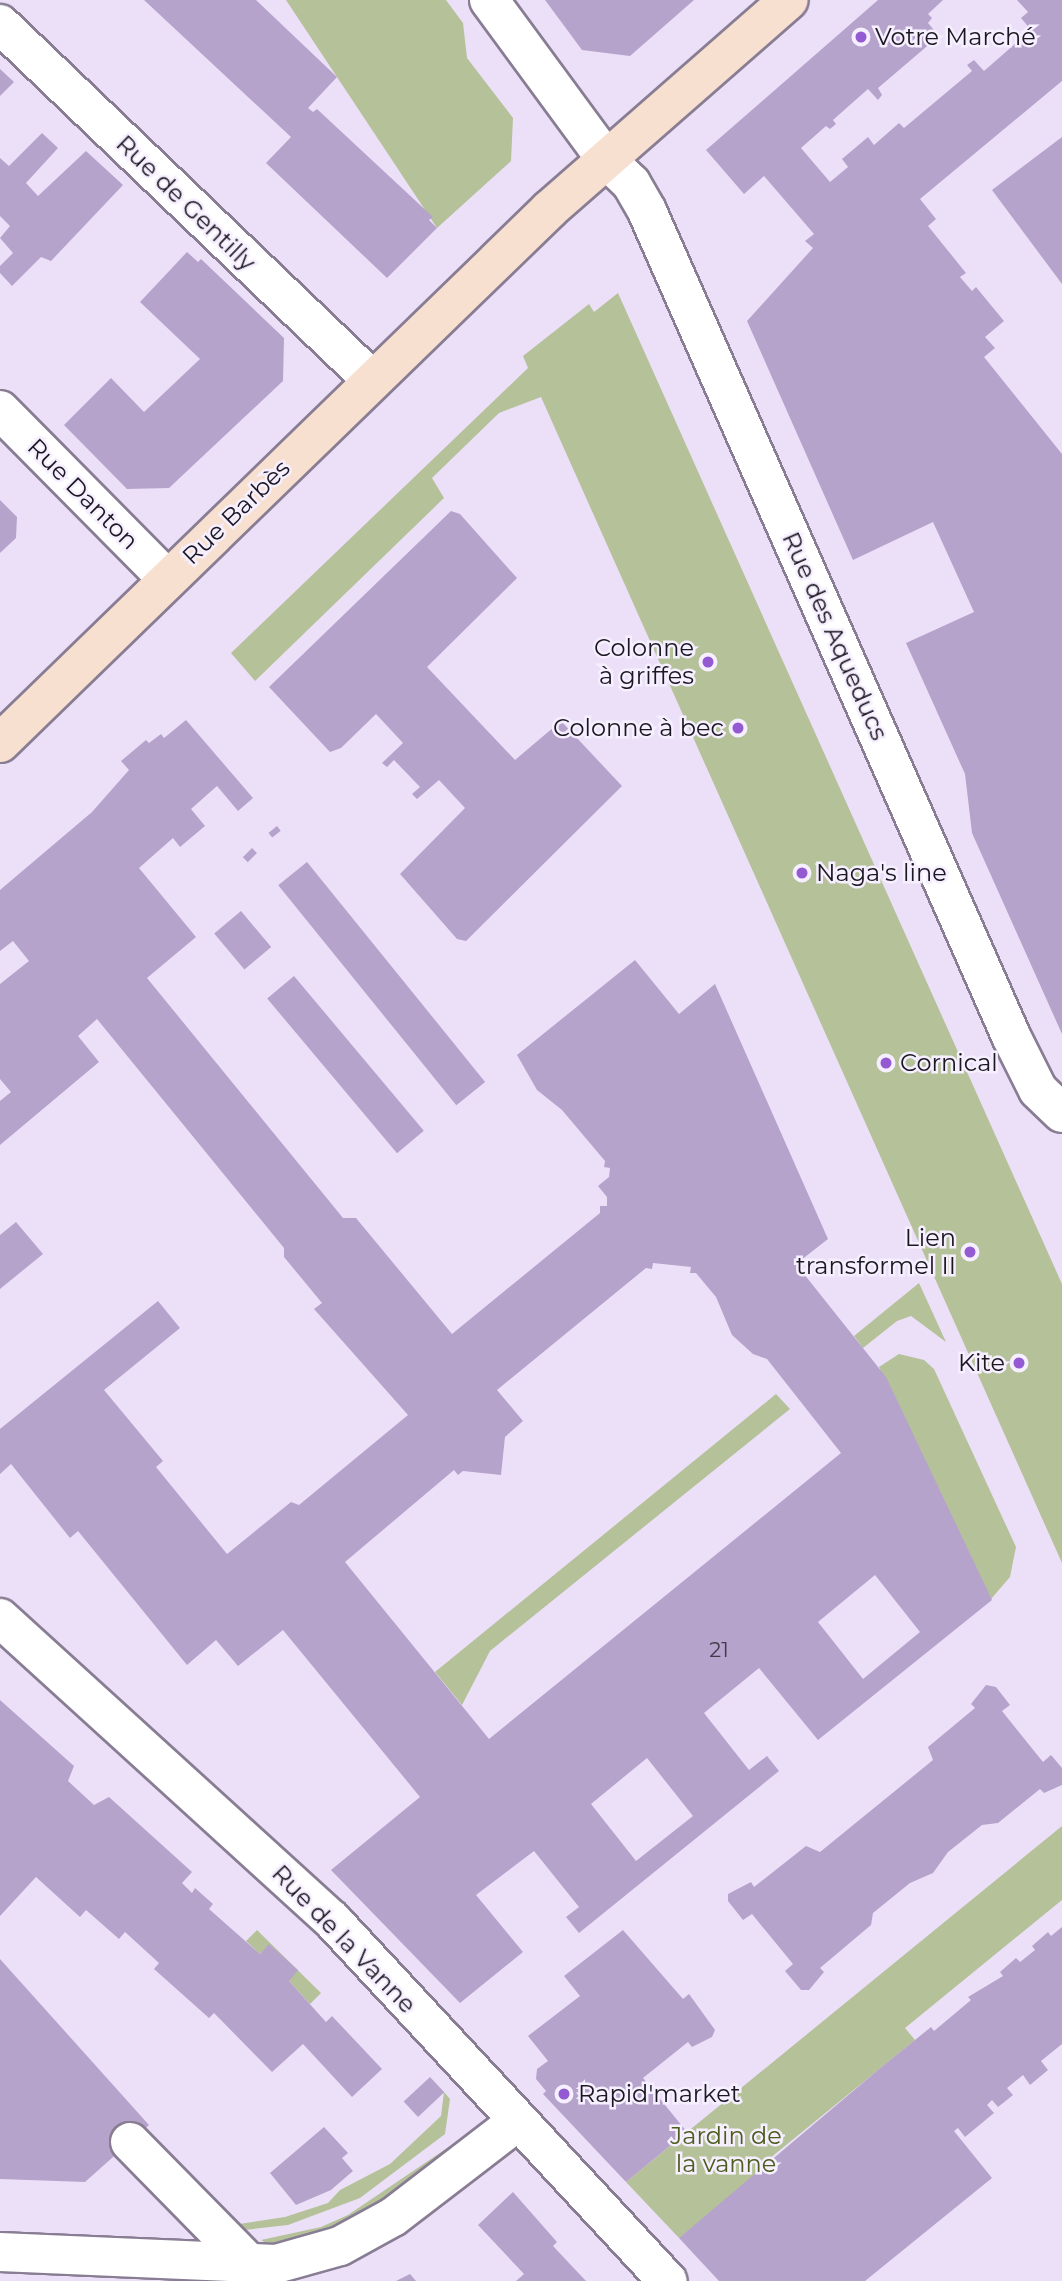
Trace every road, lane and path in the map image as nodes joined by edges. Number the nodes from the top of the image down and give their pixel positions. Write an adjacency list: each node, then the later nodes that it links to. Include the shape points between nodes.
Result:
1 (489, 0): 4 (street, Rue des Aqueducs)
2 (789, 0): 4 (main road, Rue Barbès)
3 (0, 24): 5 (street, Rue de Gentilly)
4 (606, 159): 5 (main road, Rue Barbès); 9 (street, Rue des Aqueducs, via 631,183 662,241 1011,1036 1038,1090)
5 (373, 381): 7 (main road, Rue Barbès)
6 (0, 410): 7 (street, Rue Danton)
7 (166, 579): 8 (main road, Rue Barbès)
8 (0, 743)
9 (1062, 1113)
10 (0, 1618): 11 (street, Rue de la Vanne, via 332,1920)
11 (517, 2122): 14 (street, via 393,2217 340,2246); 15 (street, Rue de la Vanne)
12 (130, 2142): 14 (street)
13 (0, 2252): 14 (street)
14 (253, 2266)
15 (668, 2281)

